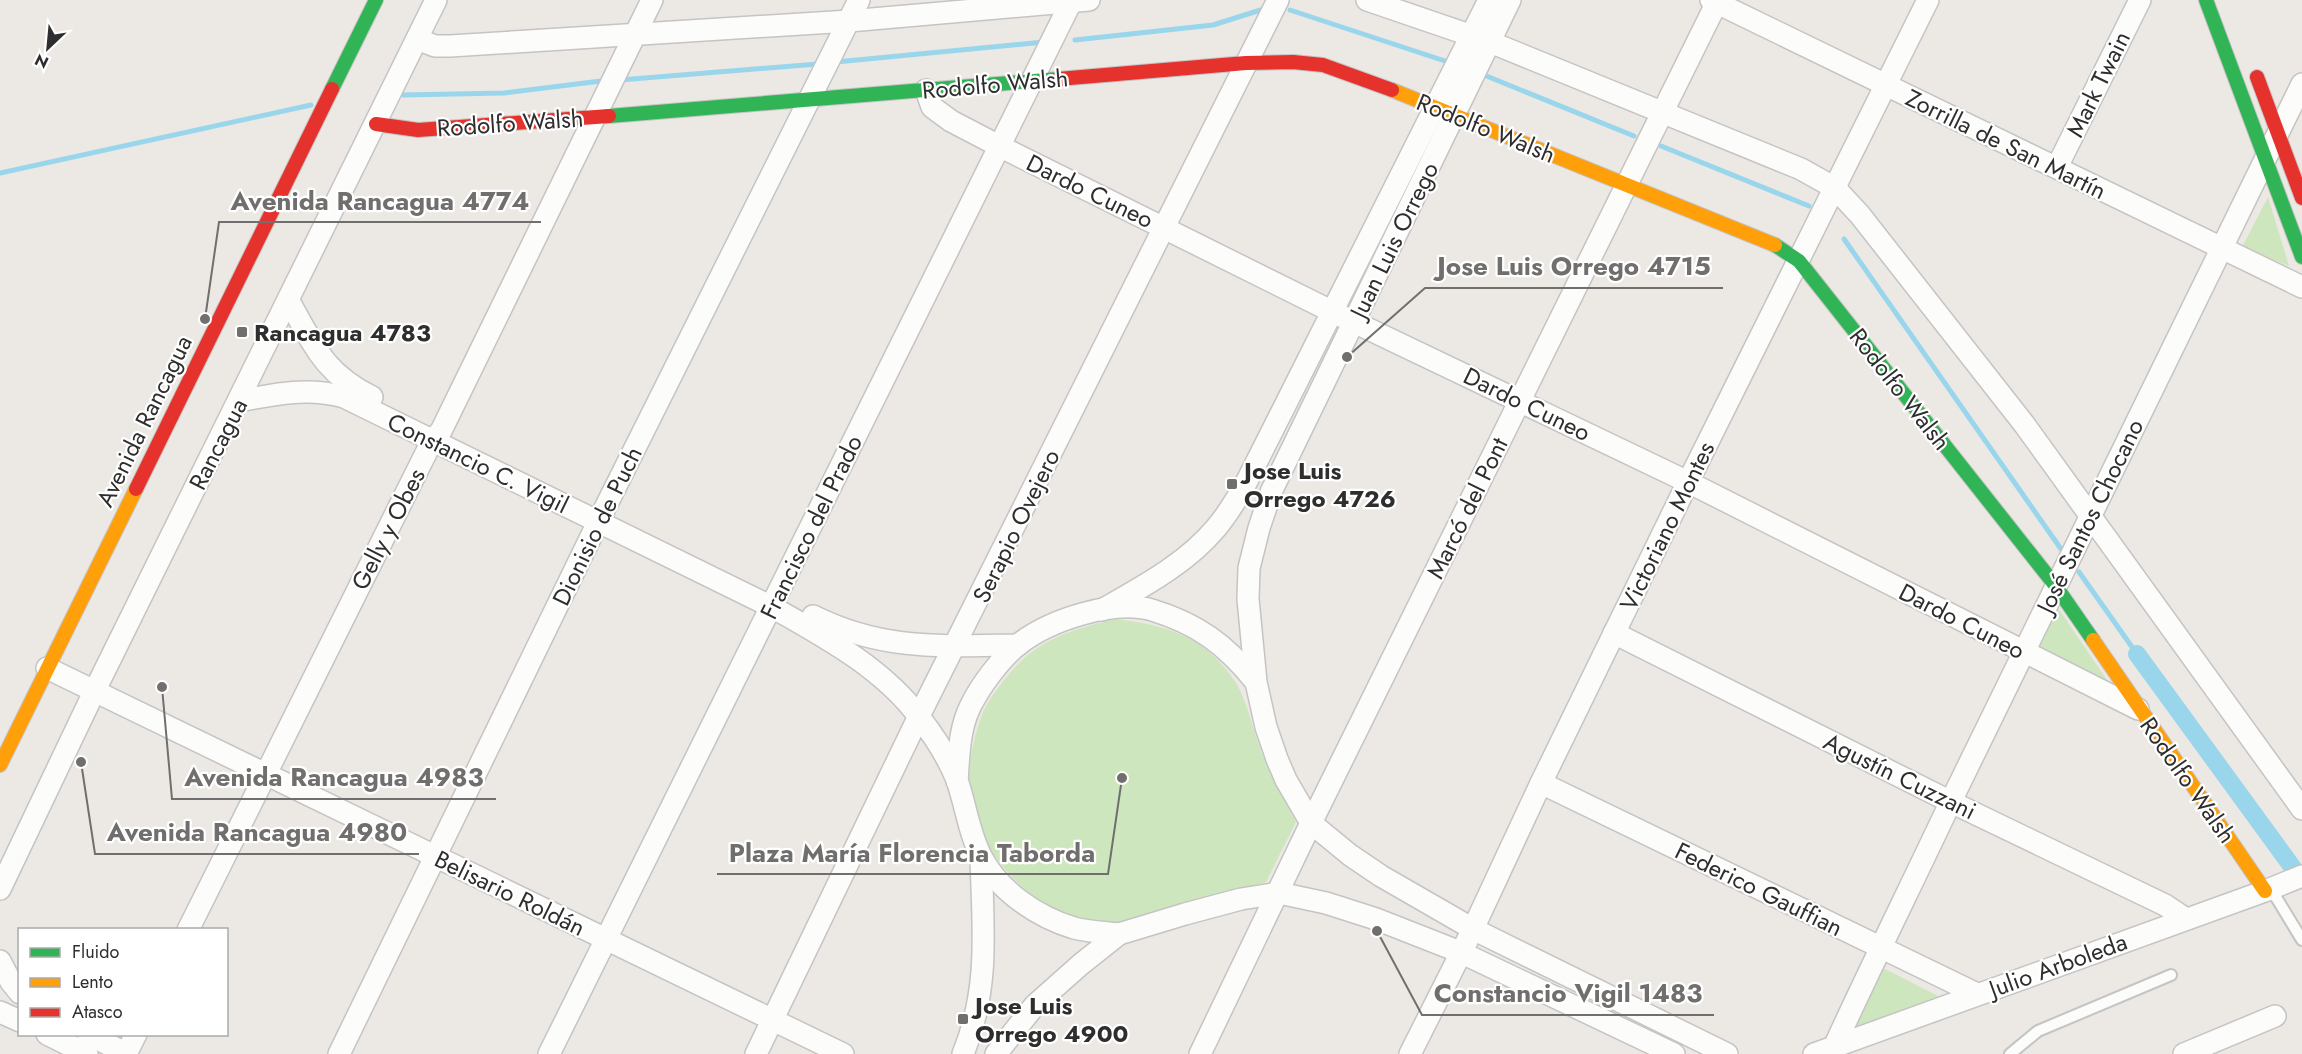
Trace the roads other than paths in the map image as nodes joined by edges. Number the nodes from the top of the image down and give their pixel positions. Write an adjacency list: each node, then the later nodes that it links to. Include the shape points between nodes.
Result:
1 (376, 0): 58 (street, Avenida Rancagua)
2 (436, 0): 16 (street, Rancagua)
3 (652, 0): 15 (street, Gelly y Obes)
4 (859, 0): 14 (street, Dionisio de Puch)
5 (1077, 0): 14 (street); 20 (street, Francisco del Prado)
6 (1278, 0): 18 (street, Serapio Ovejero)
7 (1367, 0): 17 (street)
8 (1489, 0): 17 (street, Juan Luis Orrego)
9 (1510, 0): 17 (street, Juan Luis Orrego)
10 (1928, 0): 22 (street, Victoriano Montes)
11 (2140, 0): 33 (street, Mark Twain)
12 (2206, 0): 32 (street)
13 (1715, 1): 22 (street, Zorrilla de San Martín); 26 (street, Marcó del Pont)
14 (849, 21): 15 (street); 24 (street, Dionisio de Puch)
15 (635, 35): 16 (street, via 450,46 435,46); 28 (street, Gelly y Obes)
16 (417, 39): 29 (street, Rancagua)
17 (1480, 39): 25 (street, Juan Luis Orrego); 26 (street); 27 (street, Juan Luis Orrego)
18 (1246, 63): 20 (street, Rodolfo Walsh); 25 (street, Rodolfo Walsh, via 1323,65); 37 (street, Serapio Ovejero)
19 (2253, 66): 30 (street)
20 (1033, 80): 23 (street, Rodolfo Walsh); 31 (street, Francisco del Prado)
21 (2302, 84): 30 (street, José Santos Chocano)
22 (1886, 86): 33 (street, Zorrilla de San Martín); 35 (street, Victoriano Montes)
23 (926, 90): 24 (street, Rodolfo Walsh); 31 (street, Dardo Cuneo, via 932,107)
24 (808, 101): 28 (street, Rodolfo Walsh); 50 (street, Dionisio de Puch)
25 (1434, 106): 27 (street, Rodolfo Walsh); 43 (street, Juan Luis Orrego)
26 (1662, 112): 34 (street, Marcó del Pont); 35 (street, via 1801,169)
27 (1455, 115): 34 (street, Rodolfo Walsh); 44 (street, Juan Luis Orrego)
28 (597, 117): 29 (street, Rodolfo Walsh, via 418,130); 47 (street, Gelly y Obes)
29 (376, 124): 42 (street, Rancagua)
30 (2278, 132): 32 (street, José Santos Chocano); 36 (street)
31 (999, 146): 37 (street, Dardo Cuneo); 52 (street, Francisco del Prado)
32 (2266, 160): 38 (street, José Santos Chocano); 39 (street)
33 (2056, 168): 38 (street, Zorrilla de San Martín)
34 (1626, 185): 40 (street, Rodolfo Walsh, via 1772,243); 46 (street, Marcó del Pont)
35 (1835, 188): 40 (street, Victoriano Montes); 49 (street, via 2024,424)
36 (2302, 198)
37 (1164, 227): 43 (street, Dardo Cuneo); 56 (street, Serapio Ovejero)
38 (2222, 249): 41 (street, Zorrilla de San Martín); 49 (street, José Santos Chocano)
39 (2302, 257)
40 (1799, 261): 48 (street, Victoriano Montes); 51 (street, Rodolfo Walsh)
41 (2302, 286)
42 (289, 301): 45 (street, Rancagua); 47 (street, Constancio C. Vigil, via 333,372)
43 (1331, 311): 44 (street, Dardo Cuneo); 53 (street, Juan Luis Orrego, via 1247,481 1216,528 1188,556)
44 (1354, 321): 46 (street, Dardo Cuneo); 59 (street, Juan Luis Orrego, via 1271,492 1259,528 1249,568 1248,599)
45 (239, 401): 47 (street, Constancio C. Vigil, via 307,391 327,393); 60 (street, Rancagua)
46 (1520, 401): 48 (street, Dardo Cuneo); 69 (street, Marcó del Pont)
47 (436, 436): 50 (street, Constancio C. Vigil); 64 (street, Gelly y Obes)
48 (1688, 482): 54 (street, Victoriano Montes); 57 (street, Dardo Cuneo)
49 (2090, 514): 51 (street, José Santos Chocano); 68 (street)
50 (601, 517): 52 (street, Constancio C. Vigil); 70 (street, Dionisio de Puch)
51 (2055, 585): 57 (street, José Santos Chocano); 61 (street, Rodolfo Walsh)
52 (773, 602): 56 (street, Constancio C. Vigil, via 840,630 893,643); 62 (street, Constancio C. Vigil, via 862,662 901,695); 80 (street, Francisco del Prado)
53 (1102, 610): 55 (street, via 1066,619); 59 (street, via 1150,610 1183,622 1214,638)
54 (1614, 633): 66 (street, Victoriano Montes); 67 (street, Agustín Cuzzani)
55 (1018, 645): 56 (street, Constancio C. Vigil); 65 (street, via 988,677 970,706 960,736)
56 (956, 646): 62 (street, Serapio Ovejero)
57 (2023, 652): 61 (street, Dardo Cuneo); 67 (street, José Santos Chocano)
58 (47, 668): 60 (street, Belisario Roldán); 63 (street, Avenida Rancagua)
59 (1256, 682): 69 (street, Juan Luis Orrego, via 1277,759)
60 (95, 690): 64 (street, Belisario Roldán); 73 (street, Rancagua)
61 (2139, 709): 74 (street, Rodolfo Walsh)
62 (919, 717): 65 (street, Constancio C. Vigil, via 938,743); 92 (street, Serapio Ovejero)
63 (0, 765)
64 (265, 773): 70 (street, Belisario Roldán); 77 (street, Gelly y Obes)
65 (957, 781): 71 (street, Constancio C. Vigil)
66 (1541, 783): 78 (street, Victoriano Montes); 82 (street, Federico Gauffian)
67 (1951, 802): 76 (street, Agustín Cuzzani, via 2165,905); 82 (street, José Santos Chocano)
68 (2302, 809)
69 (1311, 823): 75 (street, Marcó del Pont); 78 (street, via 1381,876)
70 (436, 856): 80 (street, Belisario Roldán); 100 (street, Dionisio de Puch)
71 (981, 858): 79 (street, Constancio C. Vigil, via 1008,891 1046,917 1075,928); 104 (street, via 982,988)
72 (2302, 876): 74 (street, Julio Arboleda)
73 (0, 889)
74 (2268, 890): 76 (street, Julio Arboleda); 81 (lane)
75 (1279, 893): 79 (street, via 1196,911); 83 (street, via 1376,919); 106 (street)
76 (2186, 919): 88 (street, Julio Arboleda)
77 (189, 928)
78 (1473, 929): 83 (street, Victoriano Montes); 109 (street)
79 (1119, 934): 105 (street, via 1035,1005)
80 (605, 940): 92 (street, Belisario Roldán); 101 (street, Francisco del Prado)
81 (2302, 940)
82 (1880, 948): 88 (street, Federico Gauffian); 97 (street, José Santos Chocano)
83 (1460, 952): 107 (street, Victoriano Montes); 108 (street)
84 (0, 961): 87 (street)
85 (2171, 975): 111 (lane, via 2038,1031)
86 (0, 990): 89 (street)
87 (18, 991)
88 (1977, 994): 97 (street, Julio Arboleda)
89 (18, 999)
90 (0, 1012): 93 (street)
91 (2275, 1016): 112 (street)
92 (773, 1019): 102 (street, Serapio Ovejero); 103 (street, Belisario Roldán)
93 (18, 1020)
94 (49, 1036): 98 (street)
95 (90, 1036): 99 (street)
96 (135, 1036): 99 (street)
97 (1834, 1047): 110 (street, Julio Arboleda)
98 (87, 1054)
99 (126, 1054)
100 (339, 1054)
101 (549, 1054)
102 (756, 1054)
103 (843, 1054)
104 (963, 1054)
105 (996, 1054)
106 (1200, 1054)
107 (1410, 1054)
108 (1674, 1054)
109 (1727, 1054)
110 (1814, 1054)
111 (2010, 1054)
112 (2184, 1054)

